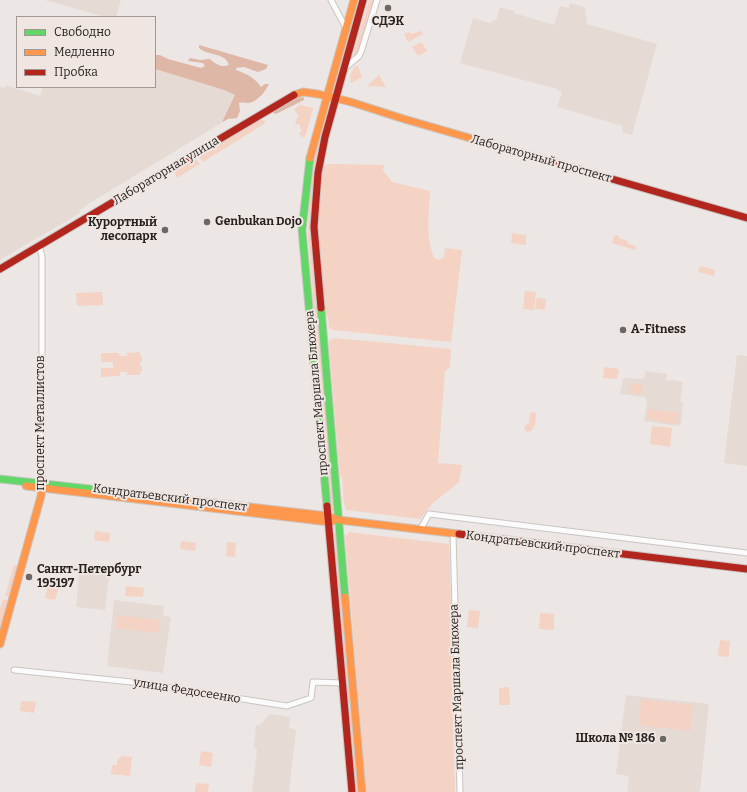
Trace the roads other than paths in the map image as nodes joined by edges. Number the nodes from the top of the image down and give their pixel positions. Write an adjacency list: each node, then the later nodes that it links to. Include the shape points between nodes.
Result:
1 (331, 0): 5 (street)
2 (354, 0): 5 (main road, проспект Маршала Блюхера)
3 (363, 0): 6 (main road, проспект Маршала Блюхера)
4 (376, 0): 6 (street, via 361,52)
5 (346, 28): 7 (main road, проспект Маршала Блюхера)
6 (344, 68): 8 (main road, проспект Маршала Блюхера)
7 (326, 96): 8 (main road, Лабораторная улица); 10 (main road, Лабораторная улица, via 303,92 282,101); 15 (main road, проспект Маршала Блюхера, via 311,152 302,230)
8 (336, 98): 9 (main road, Лабораторный проспект, via 404,120); 16 (main road, проспект Маршала Блюхера, via 318,173 314,228)
9 (747, 218)
10 (39, 246): 11 (main road, Лабораторная улица); 14 (street, проспект Металлистов, via 42,256)
11 (0, 269)
12 (0, 479): 14 (main road, Кондратьевский проспект)
13 (0, 484): 14 (main road, Кондратьевский проспект)
14 (42, 486): 15 (main road, Кондратьевский проспект); 21 (main road, проспект Металлистов)
15 (328, 519): 16 (main road, Кондратьевский проспект); 23 (main road, проспект Маршала Блюхера)
16 (339, 520): 17 (main road, Кондратьевский проспект); 25 (main road, проспект Маршала Блюхера)
17 (420, 530): 18 (main road, Кондратьевский проспект); 19 (street, via 429,514)
18 (453, 534): 20 (main road, Кондратьевский проспект); 26 (street, проспект Маршала Блюхера)
19 (747, 553)
20 (747, 569)
21 (0, 644)
22 (14, 670): 23 (street, улица Федосеенко, via 151,684 287,706 311,698 313,682)
23 (343, 683): 24 (main road, проспект Маршала Блюхера)
24 (352, 792)
25 (362, 792)
26 (460, 792)

